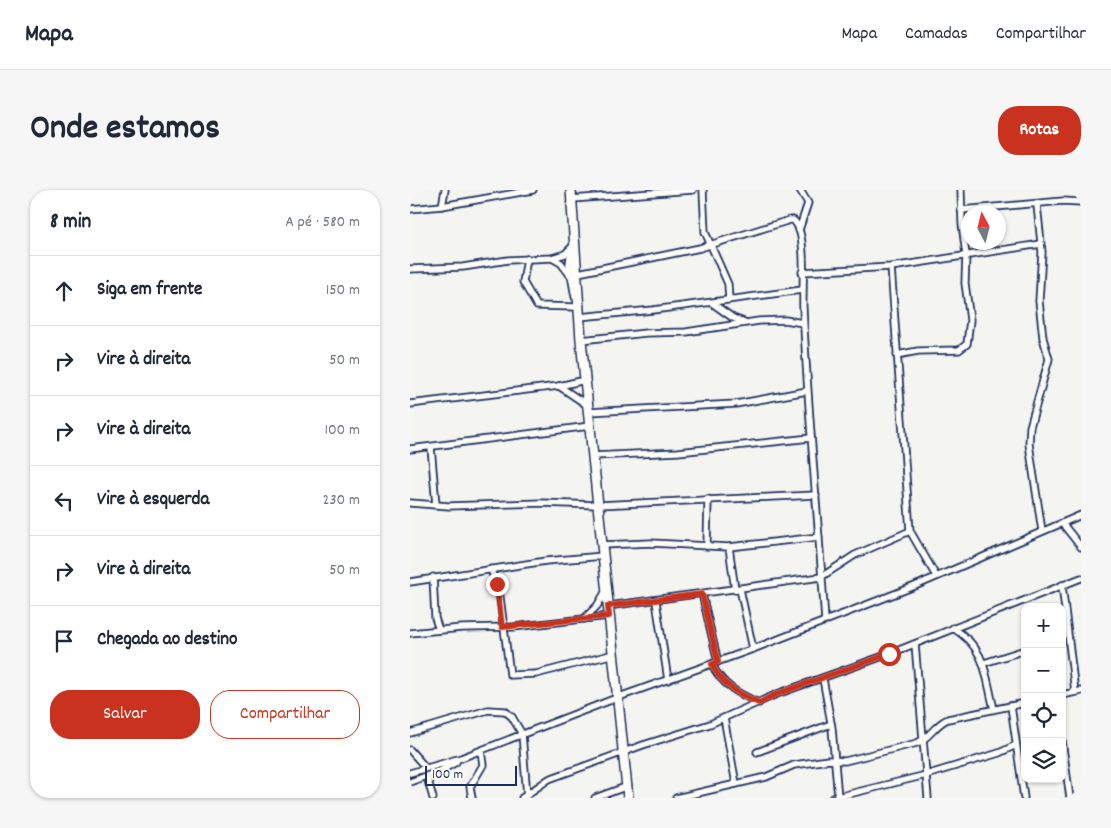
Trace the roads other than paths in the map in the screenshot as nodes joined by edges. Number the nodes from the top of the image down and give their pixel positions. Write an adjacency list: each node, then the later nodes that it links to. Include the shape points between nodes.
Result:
1 (533, 190): 9 (street)
2 (692, 190): 7 (street)
3 (703, 190): 18 (street, via 705,232)
4 (800, 190): 15 (street, via 808,203)
5 (961, 190): 10 (street)
6 (445, 192): 9 (street); 12 (street)
7 (571, 195): 16 (street)
8 (1081, 202): 11 (street)
9 (452, 204): 12 (street)
10 (961, 205)
11 (1037, 205): 13 (street); 17 (street)
12 (442, 206): 14 (street)
13 (1006, 207)
14 (410, 209)
15 (800, 230): 18 (street, via 796,221 790,220); 26 (street)
16 (575, 234): 19 (street); 27 (street)
17 (1041, 244): 21 (street); 54 (street, via 1039,301 1050,359 1030,426 1029,444)
18 (711, 245): 27 (street); 29 (street, via 728,284)
19 (571, 248): 23 (street, via 565,254); 27 (street)
20 (965, 250): 21 (street)
21 (966, 255): 24 (street); 35 (street, via 965,283 970,320 965,347 953,351)
22 (527, 258): 23 (street); 25 (street, via 463,267); 31 (street, via 523,282 537,306)
23 (552, 258): 27 (street)
24 (891, 267): 26 (street); 35 (street)
25 (410, 269)
26 (802, 272): 28 (street)
27 (574, 274): 31 (street)
28 (802, 290): 29 (street); 33 (street)
29 (729, 300): 30 (street)
30 (712, 303): 31 (street); 32 (street, via 733,318)
31 (579, 312): 34 (street)
32 (746, 322): 33 (street, via 785,320); 34 (street, via 699,330)
33 (803, 323): 38 (street)
34 (581, 340): 36 (street)
35 (897, 355): 53 (street)
36 (585, 380): 37 (street); 40 (street)
37 (559, 386): 39 (street); 40 (street)
38 (807, 391): 40 (street, via 736,404); 42 (street)
39 (410, 404)
40 (588, 408): 41 (street)
41 (590, 426): 43 (street); 45 (street)
42 (812, 438): 45 (street, via 678,452); 46 (street)
43 (431, 447): 44 (street); 49 (street)
44 (410, 449)
45 (593, 456): 50 (street)
46 (816, 495): 47 (street); 55 (street)
47 (708, 499): 50 (street); 57 (street)
48 (410, 503): 49 (street)
49 (436, 505): 50 (street)
50 (598, 505): 56 (street)
51 (1081, 515): 52 (street)
52 (1062, 523): 54 (street); 59 (street)
53 (910, 531): 62 (street); 64 (street, via 855,555)
54 (1042, 531): 62 (street)
55 (819, 537): 58 (street); 64 (street)
56 (602, 545): 57 (street); 60 (street)
57 (707, 546): 58 (street)
58 (729, 547): 69 (street)
59 (1081, 547)
60 (603, 556): 61 (street); 68 (street)
61 (491, 568): 63 (street); 76 (street, via 499,590)
62 (936, 576): 75 (street)
63 (433, 577): 66 (street); 78 (street, via 435,618)
64 (821, 577): 69 (street); 75 (street)
65 (1081, 578): 67 (street)
66 (410, 582)
67 (1062, 584): 72 (street); 77 (street)
68 (606, 590): 73 (street); 74 (street)
69 (738, 590): 70 (street); 82 (street)
70 (702, 594): 71 (street); 86 (street)
71 (656, 601): 73 (street); 88 (street)
72 (1063, 603)
73 (608, 611): 74 (street); 84 (street)
74 (584, 619): 76 (street)
75 (825, 621): 82 (street)
76 (502, 627): 78 (street); 84 (street, via 508,672 513,677)
77 (953, 628): 81 (street); 85 (street, via 966,636)
78 (439, 630): 79 (street)
79 (410, 633)
80 (1066, 642): 89 (street)
81 (916, 644): 87 (street); 99 (street)
82 (753, 649): 86 (street)
83 (1021, 651): 85 (street)
84 (614, 654): 90 (street)
85 (984, 662): 94 (street)
86 (715, 663): 88 (street); 91 (street, via 717,676 737,693)
87 (823, 679): 91 (street); 96 (street)
88 (668, 680): 90 (street)
89 (1078, 691)
90 (619, 697): 98 (street); 103 (street)
91 (759, 703): 95 (street)
92 (1021, 704): 93 (street)
93 (1011, 706): 94 (street); 100 (street)
94 (994, 710): 99 (street, via 940,722)
95 (724, 718): 103 (street); 113 (street)
96 (831, 724): 104 (street); 106 (street)
97 (410, 733): 98 (street, via 494,709 508,713)
98 (522, 734): 102 (street); 115 (street)
99 (923, 741): 106 (street, via 846,760); 110 (street)
100 (1016, 745): 110 (street); 123 (street)
101 (410, 750): 107 (street)
102 (481, 751): 105 (street); 117 (street, via 483,765 470,787)
103 (624, 752): 114 (street); 115 (street, via 549,780)
104 (757, 752)
105 (462, 758): 107 (street); 111 (street)
106 (835, 759): 113 (street, via 794,766); 121 (street)
107 (426, 768): 109 (street)
108 (1066, 769): 124 (street)
109 (410, 773)
110 (926, 774): 121 (street); 122 (street)
111 (427, 777): 112 (street); 116 (street)
112 (410, 782)
113 (736, 784): 120 (street)
114 (628, 786): 118 (street); 119 (street)
115 (526, 796)
116 (433, 798)
117 (472, 798)
118 (595, 798)
119 (628, 798)
120 (676, 798)
121 (836, 798)
122 (928, 798)
123 (1024, 798)
124 (1070, 798)

